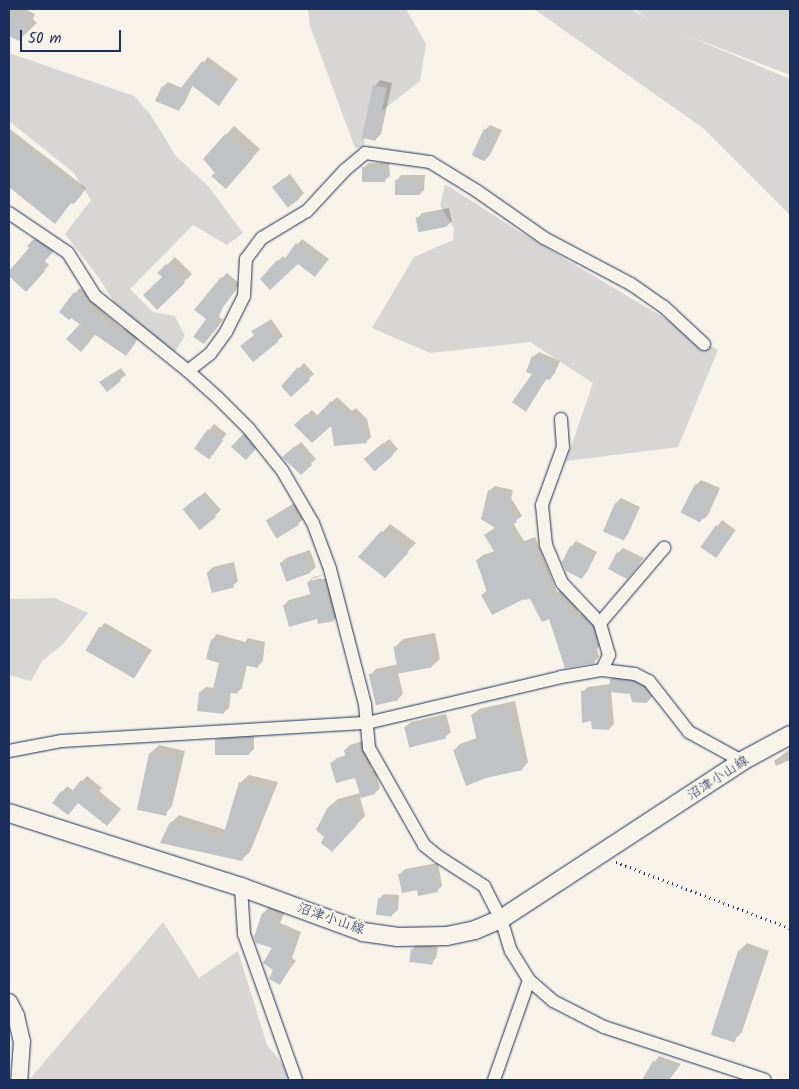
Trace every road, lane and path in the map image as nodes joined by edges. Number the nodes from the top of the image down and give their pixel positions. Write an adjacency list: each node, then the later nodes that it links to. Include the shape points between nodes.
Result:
1 (9, 213): 3 (street, via 68,253 95,296)
2 (704, 344): 3 (street, via 663,306 631,284 544,238 477,190 430,162 366,153 345,170 307,211 262,238 246,260 244,296 226,332 210,354)
3 (188, 371): 8 (street, via 249,429 282,470 313,523 330,569)
4 (561, 419): 6 (street, via 563,447 542,505 546,545 562,582)
5 (664, 548): 6 (street)
6 (600, 624): 7 (street, via 608,655)
7 (602, 670): 8 (street); 11 (street, via 635,674 649,681 689,732)
8 (367, 723): 10 (street, via 62,741); 15 (street, via 369,748 424,845 484,886)
9 (790, 735): 11 (main road, 沼津小山線)
10 (9, 751)
11 (742, 761): 13 (main road, 沼津小山線)
12 (9, 813): 14 (main road, 沼津小山線)
13 (601, 856): 15 (main road, 沼津小山線); 16 (path)
14 (241, 887): 15 (main road, 沼津小山線, via 363,932 397,937 447,936 475,930); 20 (street, via 244,934)
15 (501, 919): 17 (street, via 511,951)
16 (790, 928)
17 (529, 980): 21 (street); 22 (street, via 553,1001 604,1027)
18 (9, 1002): 19 (street, via 22,1041)
19 (20, 1073)
20 (296, 1080)
21 (494, 1080)
22 (765, 1080)

